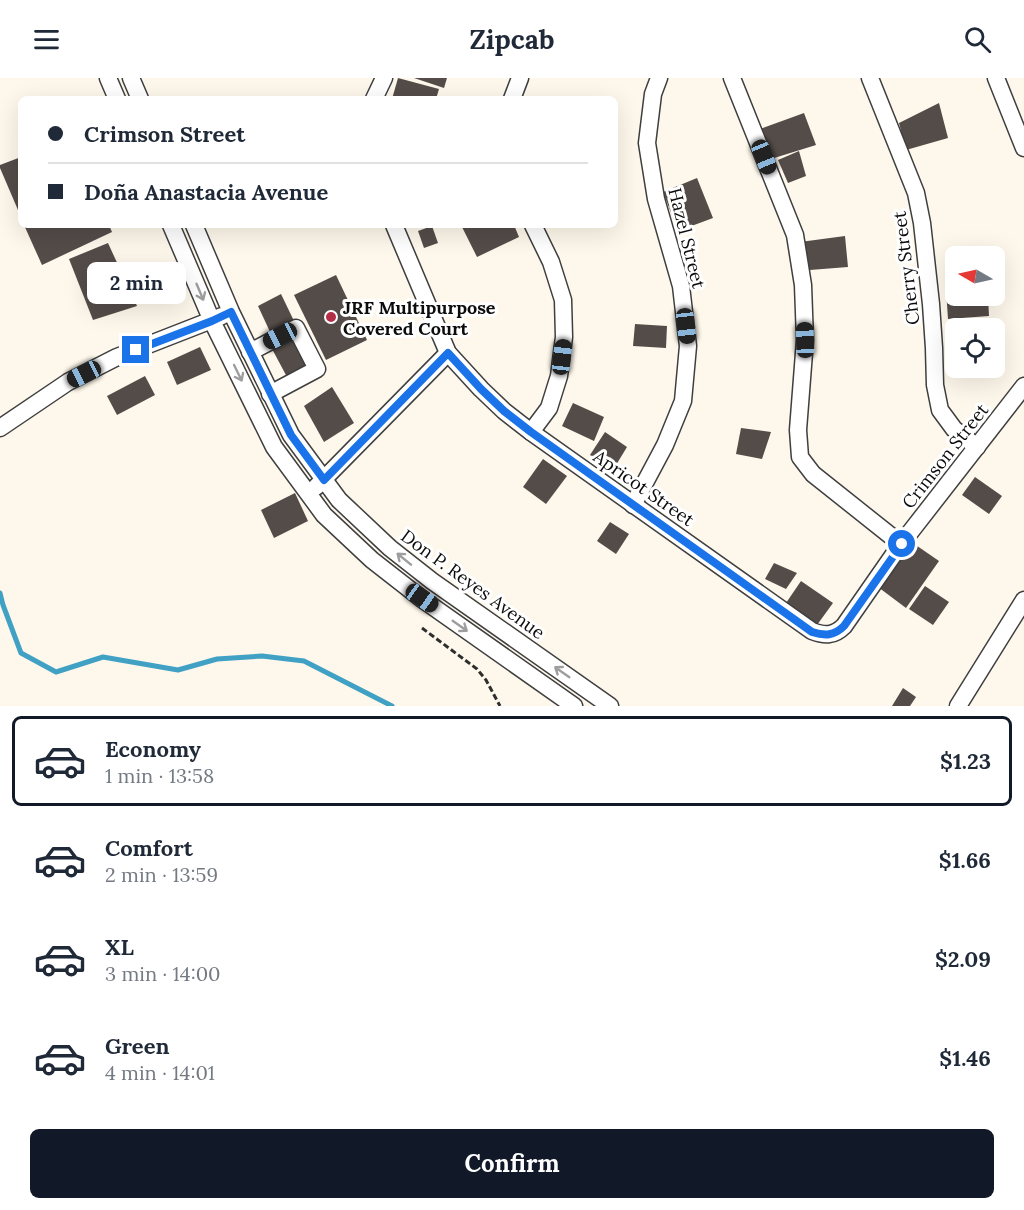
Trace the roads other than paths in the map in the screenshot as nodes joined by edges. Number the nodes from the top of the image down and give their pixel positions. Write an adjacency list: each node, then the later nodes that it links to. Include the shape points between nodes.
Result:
1 (108, 78): 9 (street)
2 (131, 78): 10 (street)
3 (384, 78): 11 (street)
4 (520, 78): 12 (street)
5 (659, 78): 29 (street, Hazel Street, via 647,143 656,199 681,286 688,346 683,401)
6 (732, 78): 30 (street, via 795,236 803,285 805,340 798,430 800,458 813,474)
7 (870, 78): 26 (street, Cherry Street, via 916,193 940,410 954,429)
8 (996, 78): 13 (street)
9 (116, 96)
10 (139, 96)
11 (375, 96)
12 (513, 96)
13 (1024, 148)
14 (172, 228): 19 (street, one-way to 19)
15 (195, 228): 18 (street, Don P. Reyes Avenue)
16 (395, 228): 21 (street, Apricot Street)
17 (534, 228): 25 (street, via 563,300 564,337 559,376 549,408)
18 (231, 312): 19 (street); 20 (street, Don P. Reyes Avenue)
19 (212, 321): 24 (street, via 87,372); 28 (street, one-way to 28, via 274,447)
20 (250, 352): 23 (street, Don P. Reyes Avenue); 23 (street, via 296,328 317,369)
21 (448, 353): 25 (street, Apricot Street, via 496,404); 27 (street)
22 (1024, 386): 26 (street, Crimson Street)
23 (270, 394): 27 (street, Don P. Reyes Avenue, via 291,435)
24 (0, 428)
25 (531, 432): 29 (street, Apricot Street)
26 (977, 447): 30 (street, Crimson Street)
27 (324, 480): 28 (street); 34 (street, Don P. Reyes Avenue, one-way to 27, via 423,575 339,500)
28 (309, 495): 33 (street, one-way to 33, via 372,560)
29 (633, 505): 32 (street, Apricot Street, via 812,632)
30 (902, 544): 32 (street, Crimson Street, via 844,626)
31 (1024, 600): 35 (street)
32 (831, 635)
33 (574, 706)
34 (610, 706)
35 (958, 706)

